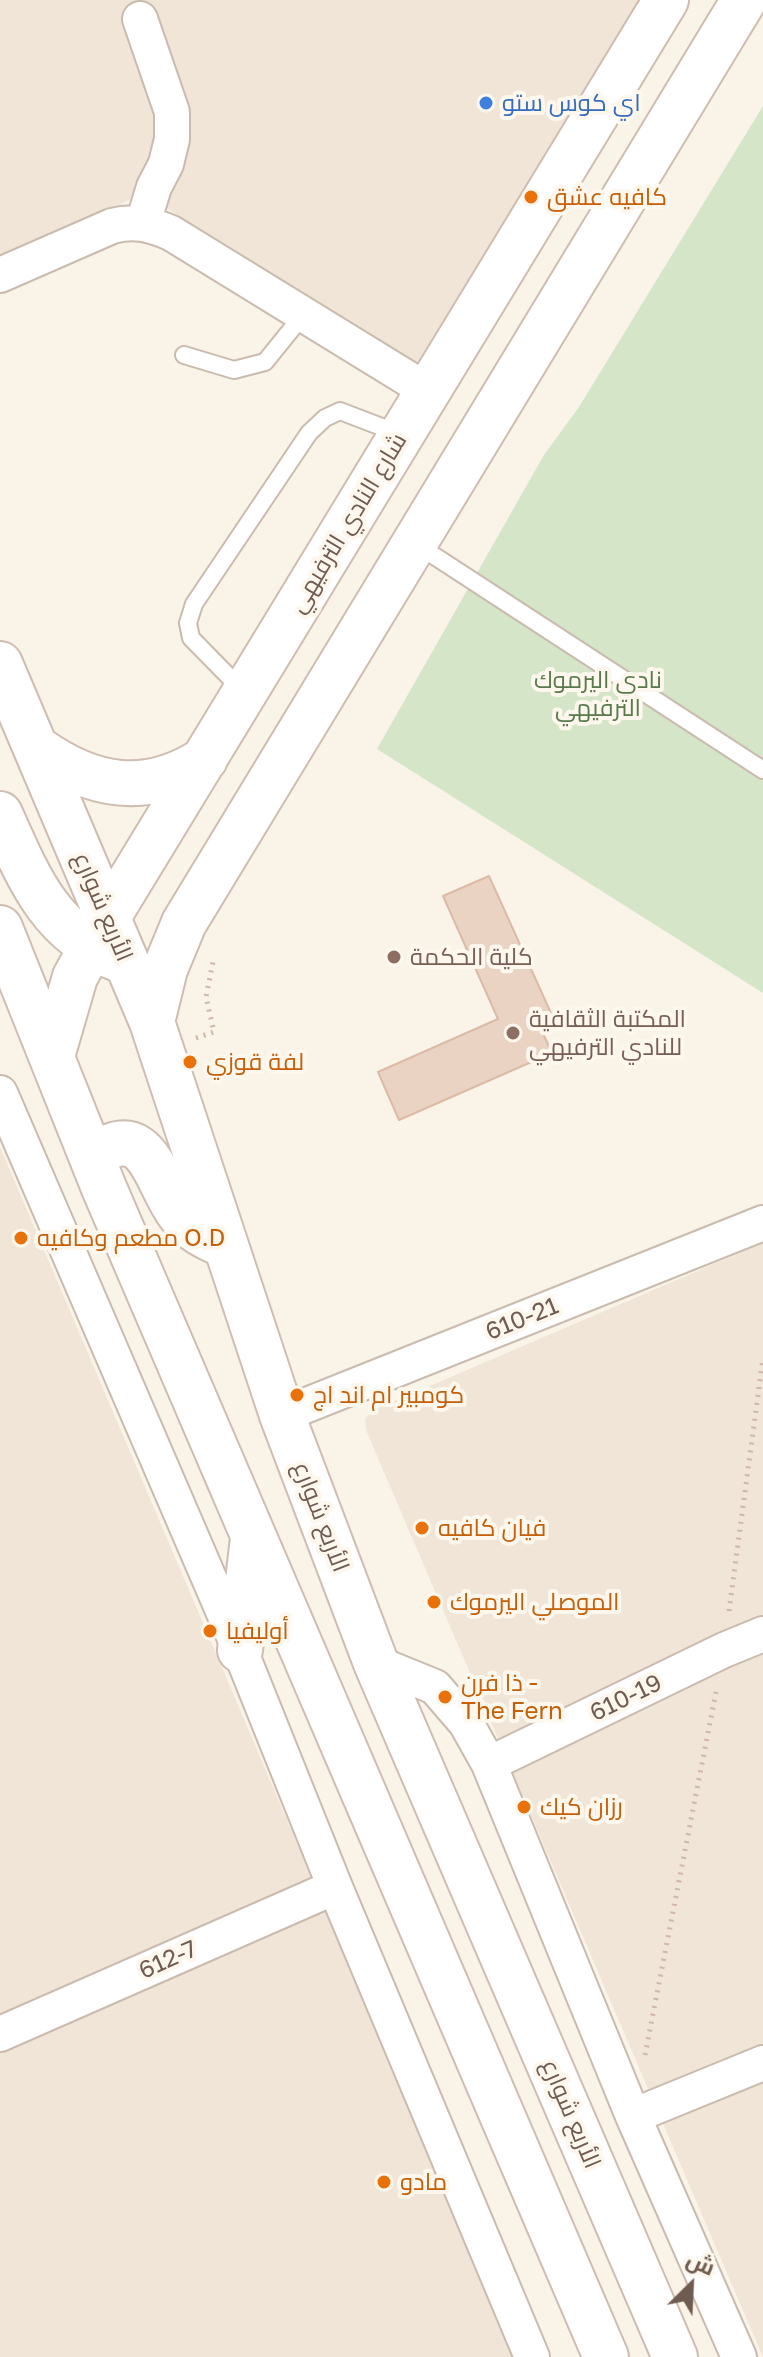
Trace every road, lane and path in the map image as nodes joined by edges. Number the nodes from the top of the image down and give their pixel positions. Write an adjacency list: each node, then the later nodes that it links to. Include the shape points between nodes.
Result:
1 (666, 0): 8 (main road, شارع النادي الترفيهي)
2 (744, 0): 10 (main road, شارع النادي الترفيهي)
3 (140, 19): 4 (street, via 172,112 166,164)
4 (143, 223): 5 (street, via 112,226); 6 (street, via 171,233)
5 (0, 275)
6 (303, 315): 7 (lane, via 265,362 234,370); 8 (street)
7 (184, 355)
8 (428, 391): 9 (main road, شارع النادي الترفيهي)
9 (402, 435): 12 (main road, شارع النادي الترفيهي); 12 (lane, via 340,411 325,418 309,433 194,604 188,623 191,638)
10 (415, 544): 15 (lane); 20 (main road, شارع النادي الترفيهي, via 184,923)
11 (0, 664): 13 (main road, الأربع شوارع)
12 (245, 693): 14 (main road, شارع النادي الترفيهي)
13 (38, 749): 14 (main road, via 82,776 133,784 184,773); 17 (main road, الأربع شوارع)
14 (205, 759): 20 (main road, شارع النادي الترفيهي)
15 (763, 770)
16 (0, 814): 18 (main road)
17 (79, 851): 18 (main road, via 60,877); 20 (main road, الأربع شوارع)
18 (28, 877): 20 (main road, via 66,928)
19 (0, 928): 21 (main road)
20 (123, 949): 21 (main road, شارع النادي الترفيهي, via 75,977); 25 (main road, الأربع شوارع)
21 (52, 1056): 23 (main road)
22 (0, 1093): 30 (street)
23 (92, 1157): 25 (main road, via 117,1142 139,1148 178,1214 190,1227); 28 (main road)
24 (763, 1223): 27 (street, 610-21)
25 (226, 1246): 27 (main road, الأربع شوارع)
26 (763, 1358): 31 (path)
27 (282, 1415): 32 (main road, الأربع شوارع)
28 (253, 1538): 30 (main road); 39 (main road)
29 (763, 1634): 31 (street, 610-19)
30 (240, 1650): 34 (street)
31 (724, 1650): 33 (street, 610-19); 37 (path)
32 (376, 1663): 33 (street, via 435,1687 466,1723); 40 (main road, الأربع شوارع)
33 (489, 1764): 37 (street)
34 (335, 1887): 35 (street, 612-7); 38 (street)
35 (0, 2034)
36 (763, 2063): 37 (street)
37 (633, 2116): 41 (street)
38 (532, 2357)
39 (606, 2357)
40 (675, 2357)
41 (739, 2357)

